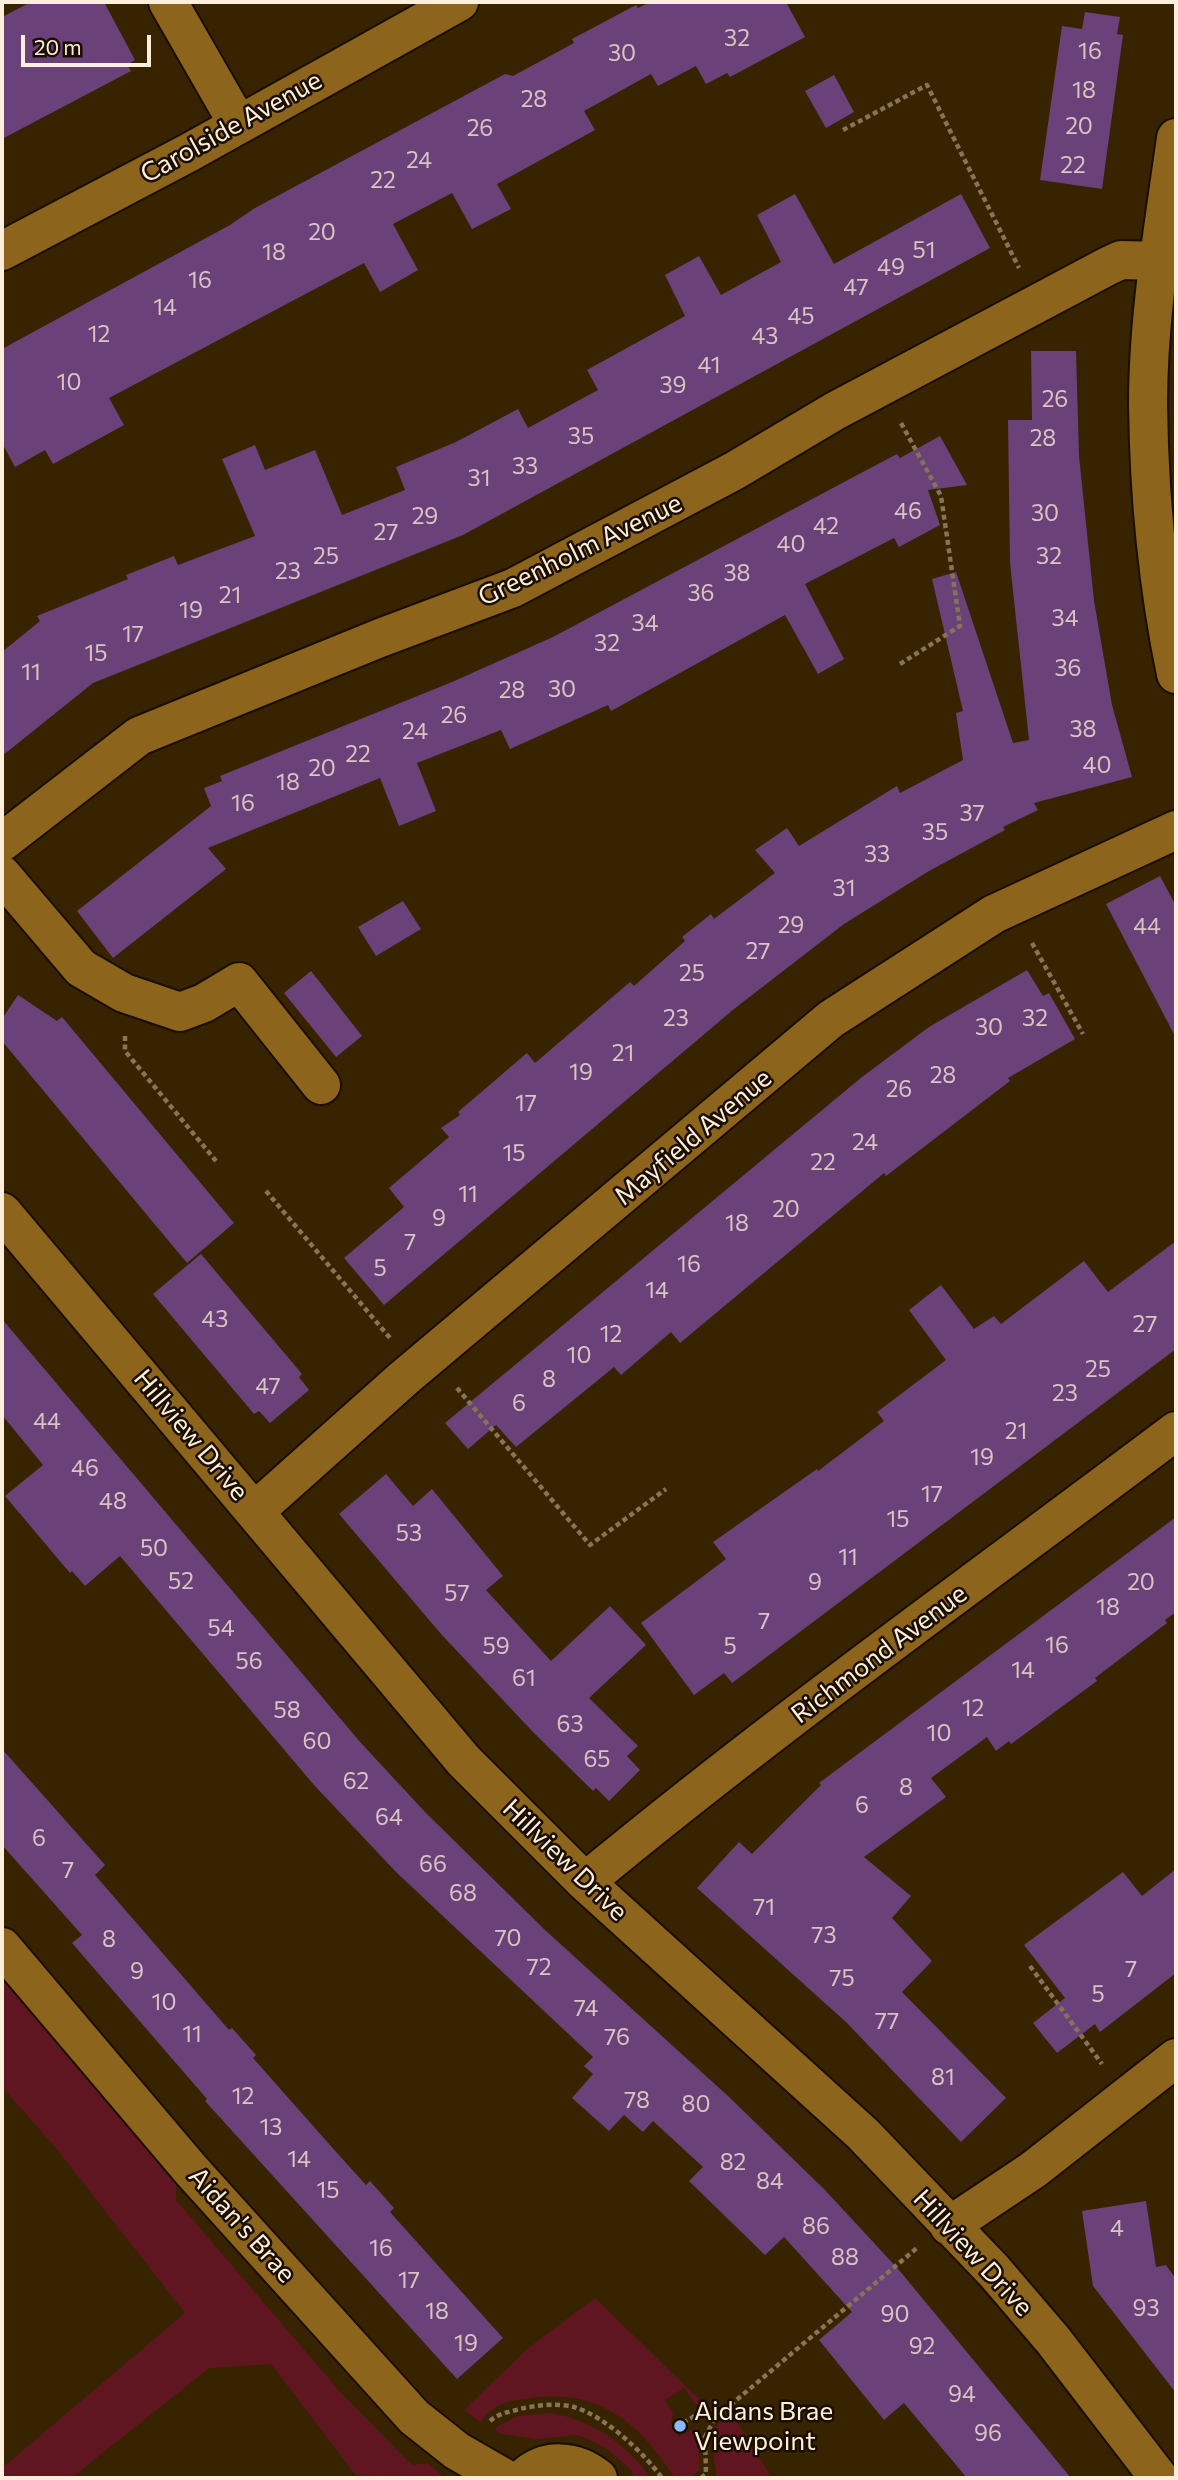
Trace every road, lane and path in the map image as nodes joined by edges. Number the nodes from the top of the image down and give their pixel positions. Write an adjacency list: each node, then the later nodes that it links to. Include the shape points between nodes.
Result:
1 (168, 2): 3 (street)
2 (459, 2): 3 (street, Carolside Avenue)
3 (239, 124): 6 (street, Carolside Avenue)
4 (843, 130): 8 (path, via 927,85)
5 (1176, 138): 7 (street)
6 (2, 251)
7 (1159, 261): 8 (street, Greenholm Avenue, via 1121,260); 11 (street, via 1148,403 1157,554)
8 (1039, 303): 9 (street, Greenholm Avenue)
9 (881, 387): 10 (path, via 941,496 960,626); 13 (street, Greenholm Avenue, via 513,588 139,736)
10 (900, 664)
11 (1176, 674)
12 (1176, 830): 15 (street, Mayfield Avenue)
13 (2, 842)
14 (2, 874): 16 (street, via 81,968)
15 (1011, 906): 17 (path); 22 (street, Mayfield Avenue, via 831,1019)
16 (124, 993): 18 (street, via 180,1012 239,982); 19 (path, via 125,1051)
17 (1083, 1034)
18 (321, 1085)
19 (216, 1161)
20 (266, 1191): 22 (path)
21 (2, 1212): 25 (street, Hillview Drive)
22 (423, 1362): 24 (path, via 590,1545); 25 (street, Mayfield Avenue)
23 (1176, 1431): 26 (street, Richmond Avenue, via 781,1728)
24 (666, 1489)
25 (255, 1511): 26 (street, Hillview Drive, via 464,1761)
26 (585, 1882): 31 (street, Hillview Drive, via 863,2134)
27 (2, 1947): 34 (street, Aidan's Brae, via 191,2170 414,2417 457,2451)
28 (1030, 1966): 30 (path)
29 (1176, 2058): 30 (street)
30 (1127, 2098): 31 (street, via 1034,2170)
31 (937, 2234): 32 (path); 38 (street, Hillview Drive, via 1053,2340)
32 (715, 2418): 33 (path, via 698,2414); 37 (path, via 705,2437 706,2473)
33 (683, 2423)
34 (504, 2478)
35 (524, 2478): 36 (street, via 542,2466 558,2463 573,2464)
36 (598, 2478)
37 (701, 2478)
38 (1159, 2478)

